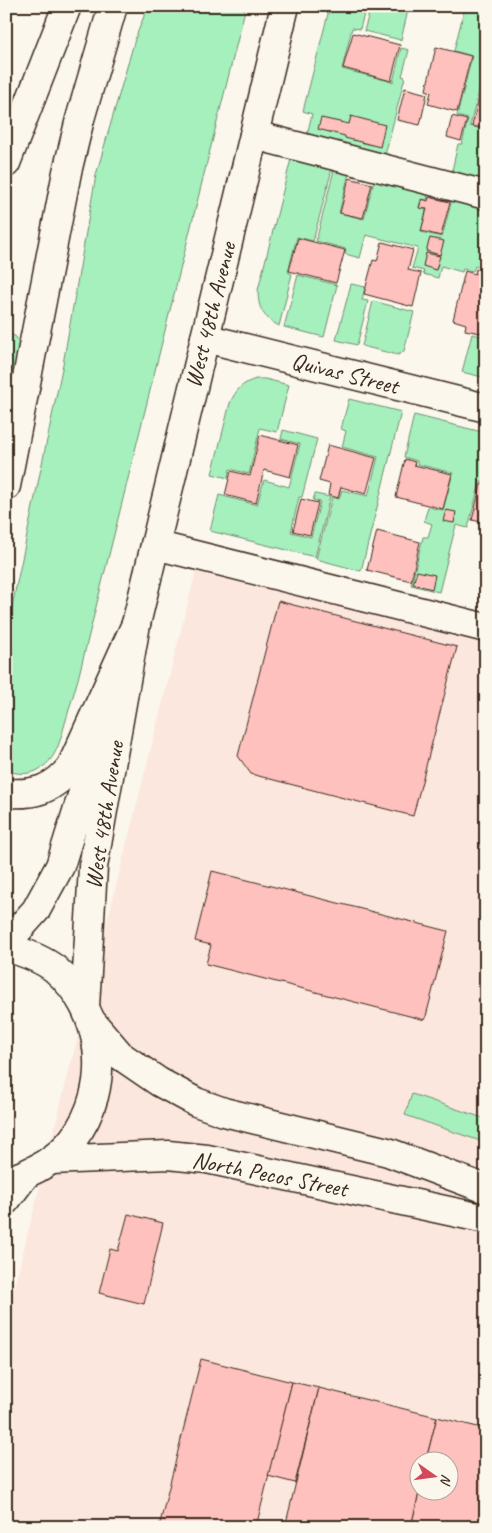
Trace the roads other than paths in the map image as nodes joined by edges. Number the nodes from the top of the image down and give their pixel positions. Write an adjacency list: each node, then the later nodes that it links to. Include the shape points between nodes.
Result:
1 (67, 6): 5 (main road)
2 (112, 6): 9 (main road, via 67,172)
3 (285, 6): 4 (main road, West 48th Avenue)
4 (254, 136): 6 (main road); 7 (main road, West 48th Avenue)
5 (6, 163)
6 (486, 195)
7 (205, 338): 8 (main road, Quivas Street); 10 (main road, West 48th Avenue)
8 (486, 408)
9 (6, 486)
10 (155, 545): 11 (main road, West 48th Avenue); 12 (main road)
11 (136, 624): 13 (main road, via 68,772 40,791); 14 (main road, West 48th Avenue, via 60,866 36,910 19,930); 16 (main road, West 48th Avenue, via 93,867)
12 (486, 628)
13 (6, 793)
14 (6, 939)
15 (6, 947): 16 (main road, North Pecos Street, via 26,953 54,969 77,993)
16 (89, 1015): 17 (main road, via 99,1052 98,1083 89,1112 73,1139); 19 (main road, North Pecos Street, via 121,1056 196,1102 224,1112 388,1152)
17 (51, 1160): 18 (main road); 21 (main road, North Pecos Street, via 168,1155 207,1160)
18 (16, 1178): 20 (main road)
19 (486, 1189)
20 (6, 1200)
21 (486, 1218)

